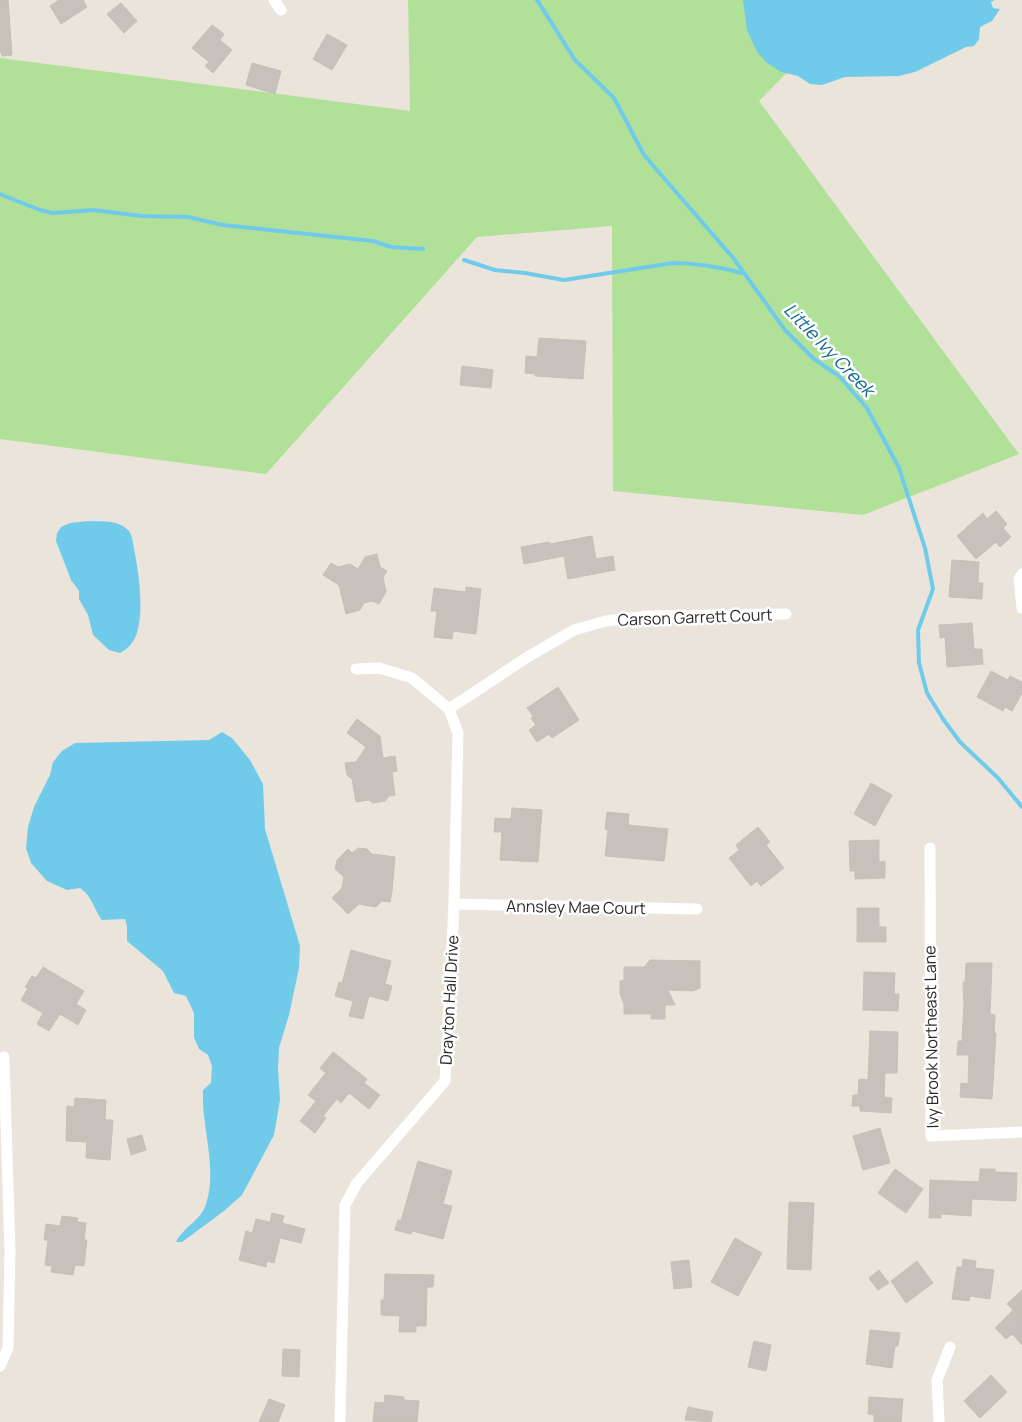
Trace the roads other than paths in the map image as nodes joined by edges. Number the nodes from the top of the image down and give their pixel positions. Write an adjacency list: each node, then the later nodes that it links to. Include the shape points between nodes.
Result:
1 (274, 0): 2 (street)
2 (281, 10)
3 (1022, 574): 4 (street)
4 (1022, 608)
5 (786, 614): 7 (street, Carson Garrett Court, via 648,616 606,620 574,630)
6 (356, 670): 7 (street, Drayton Hall Drive, via 379,668 412,678)
7 (449, 709): 9 (street, Drayton Hall Drive, via 458,733)
8 (930, 848): 12 (street, Ivy Brook Northeast Lane, via 931,1136)
9 (454, 904): 10 (street, Annsley Mae Court); 15 (street, Drayton Hall Drive, via 445,1081 357,1183 345,1204)
10 (697, 909)
11 (4, 1057): 14 (street, via 10,1251 8,1348)
12 (1022, 1132)
13 (950, 1347): 16 (street, via 937,1380)
14 (0, 1366)
15 (340, 1422)
16 (939, 1422)

